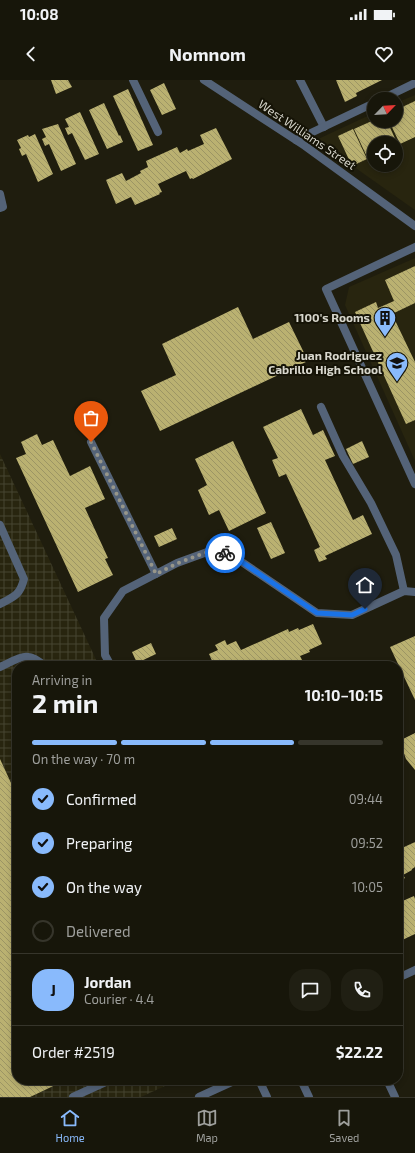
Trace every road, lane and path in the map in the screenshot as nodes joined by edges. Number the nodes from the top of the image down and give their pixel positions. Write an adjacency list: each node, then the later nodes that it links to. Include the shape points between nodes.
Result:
1 (133, 80): 8 (street)
2 (204, 80): 9 (street, West Williams Street)
3 (300, 80): 7 (street)
4 (415, 83): 5 (street)
5 (396, 92)
6 (367, 106): 7 (street)
7 (324, 127): 9 (street)
8 (158, 132)
9 (296, 140): 12 (street, West Williams Street)
10 (0, 194): 11 (street, via 3,207)
11 (0, 208)
12 (415, 226)
13 (415, 247): 16 (street, via 326,289)
14 (321, 407): 19 (street, via 343,456 371,503 396,555)
15 (91, 442): 18 (street)
16 (415, 484)
17 (0, 525): 21 (street, via 24,580 21,590)
18 (156, 574): 19 (street, via 210,551 230,554 317,613 352,615); 24 (street, via 123,591 104,618 106,655)
19 (404, 591): 20 (street)
20 (415, 592)
21 (0, 604)
22 (13, 661): 23 (street, via 24,656)
23 (40, 661)
24 (109, 661)
25 (12, 662): 26 (street)
26 (0, 667)
27 (415, 970): 28 (street)
28 (403, 976)
29 (99, 1085): 34 (street)
30 (225, 1085): 35 (street)
31 (261, 1085): 36 (street)
32 (303, 1085): 37 (street)
33 (389, 1085): 38 (street)
34 (73, 1097)
35 (199, 1097)
36 (267, 1097)
37 (309, 1097)
38 (395, 1097)

